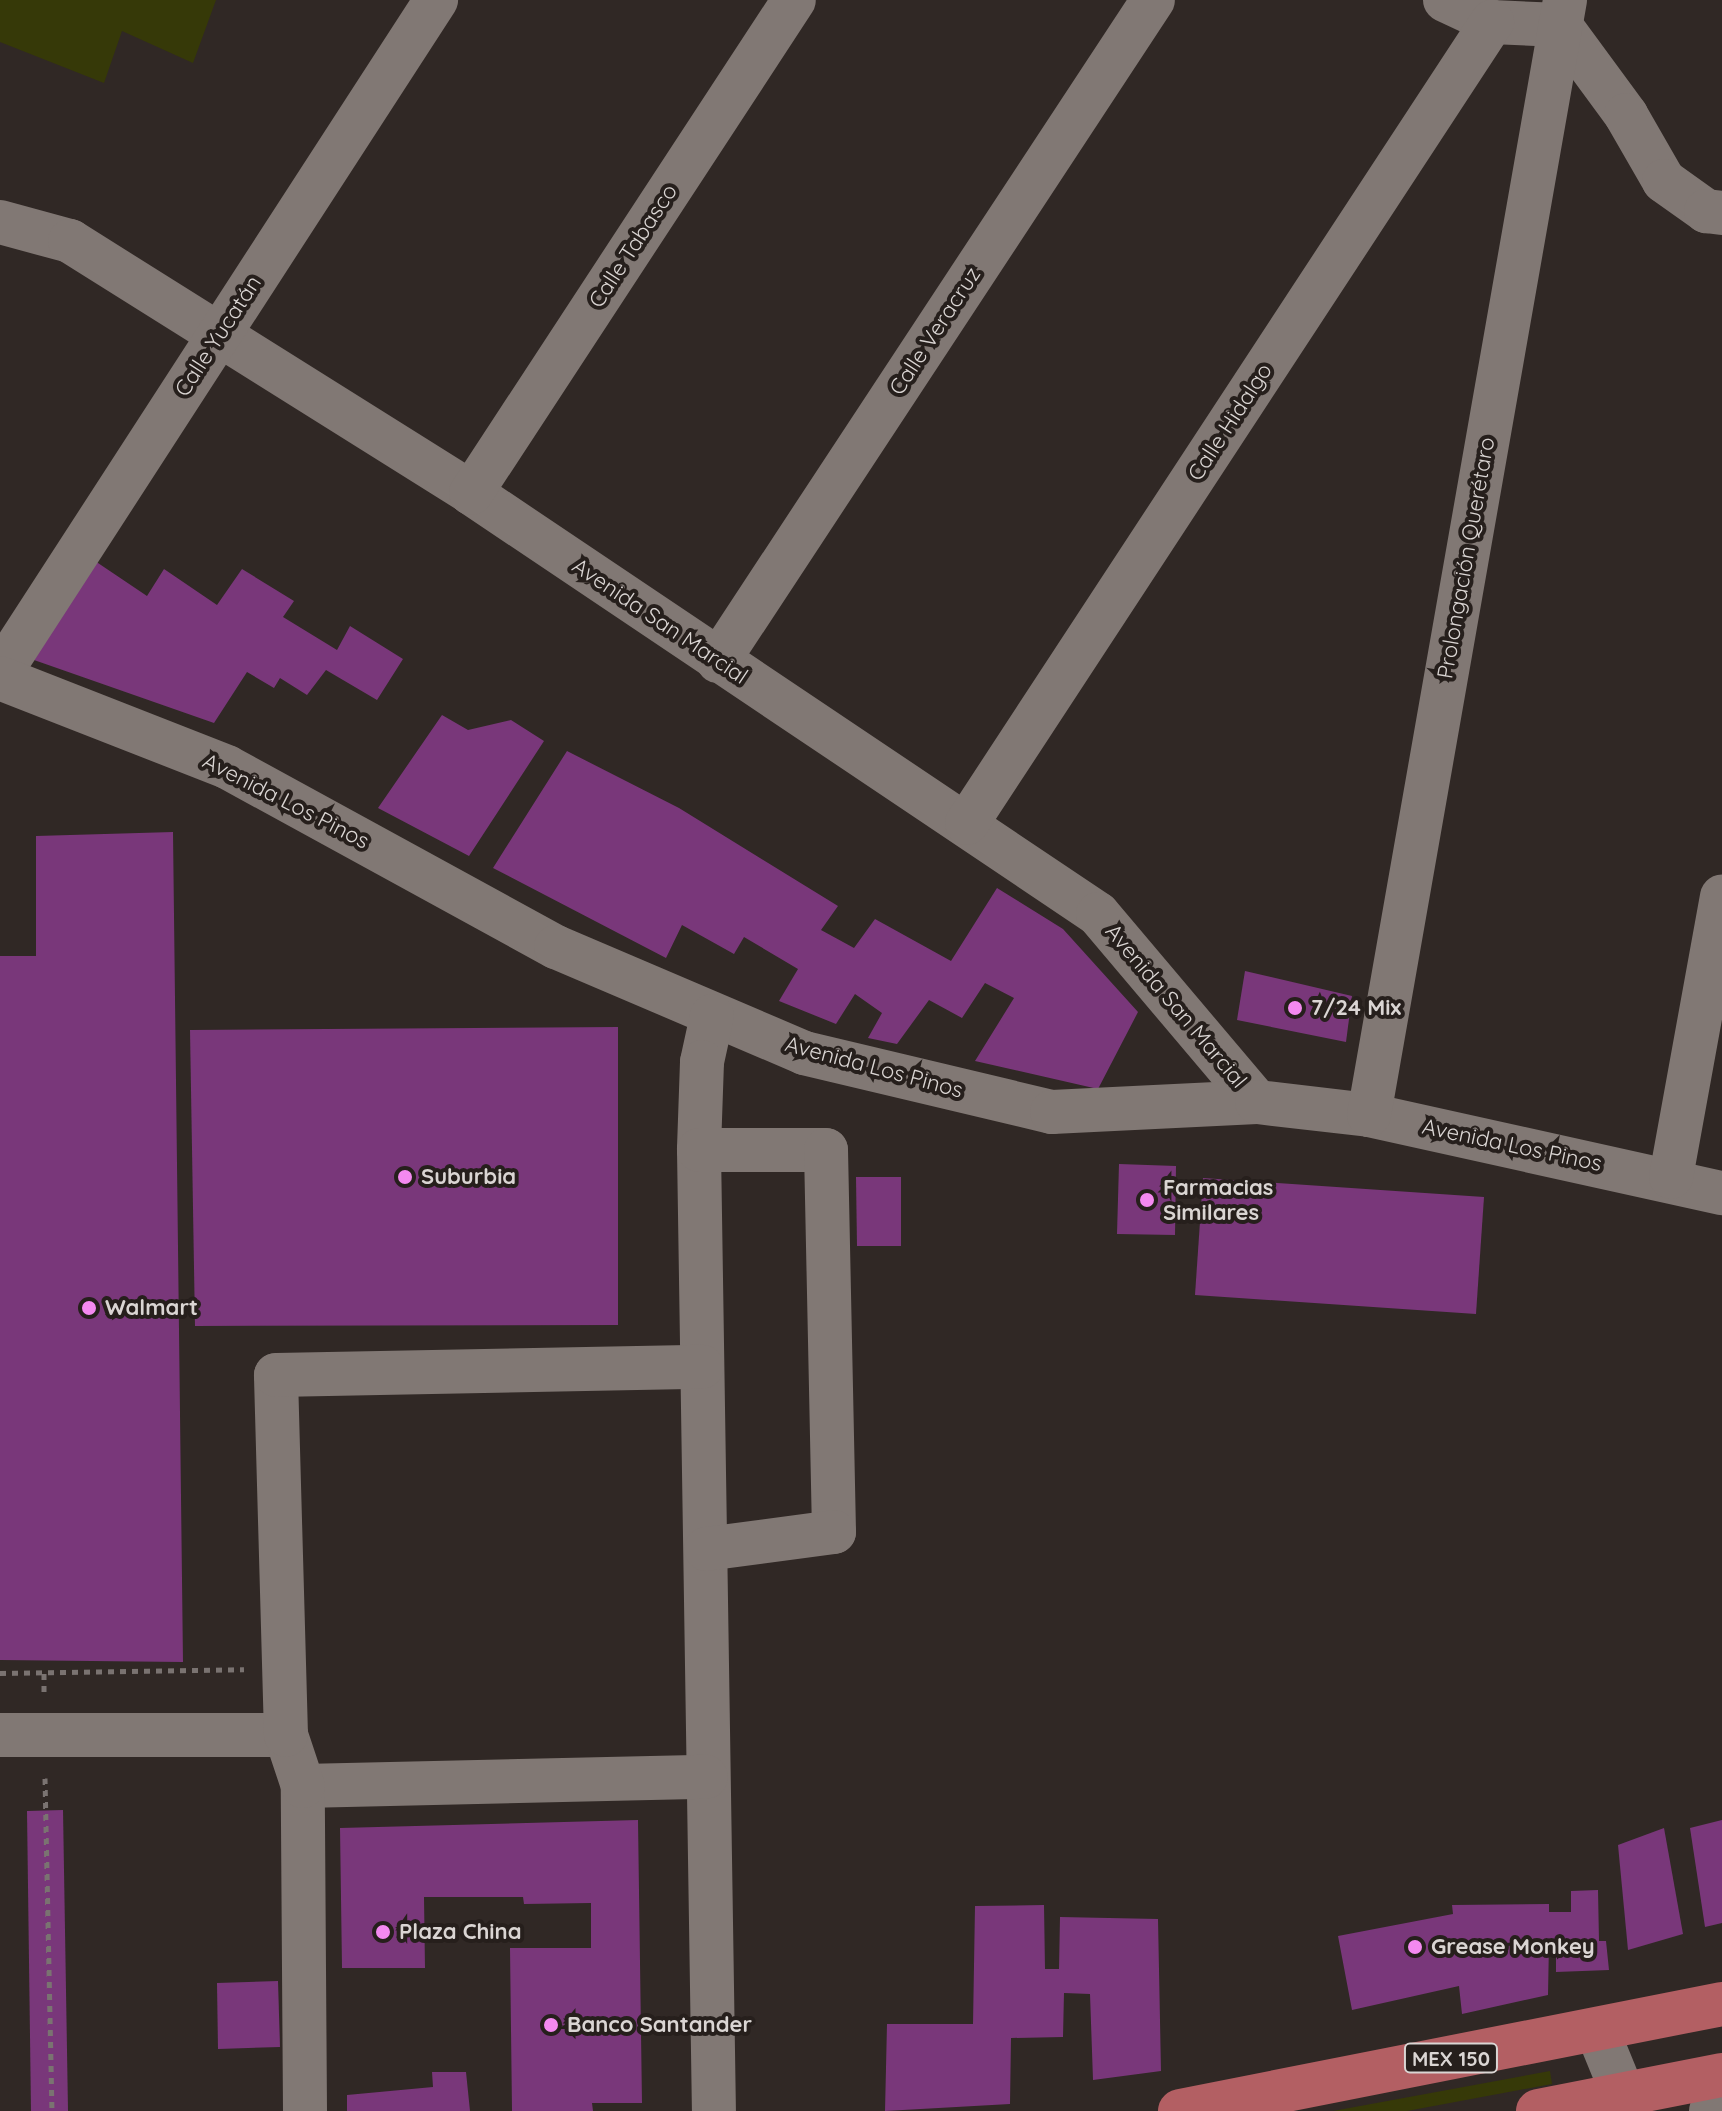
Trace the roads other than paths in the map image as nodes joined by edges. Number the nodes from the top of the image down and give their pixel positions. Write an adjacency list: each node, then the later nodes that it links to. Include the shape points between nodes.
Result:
1 (436, 0): 9 (street, Calle Yucatán)
2 (794, 0): 10 (street, Calle Tabasco)
3 (1153, 0): 11 (street, Calle Veracruz)
4 (1445, 0): 6 (street)
5 (1562, 12): 6 (street); 7 (street, via 1664,181 1706,211); 17 (street, Prolongación Querétaro)
6 (1492, 22): 13 (street, Calle Hidalgo)
7 (1722, 213)
8 (0, 222): 9 (street, Avenida San Marcial, via 70,241)
9 (218, 335): 10 (street, Avenida San Marcial); 12 (street, Calle Yucatán)
10 (471, 493): 11 (street, Avenida San Marcial)
11 (718, 661): 13 (street, Avenida San Marcial)
12 (0, 676): 15 (street, Avenida Los Pinos, via 227,767 556,947)
13 (967, 823): 16 (street, Avenida San Marcial, via 1098,914)
14 (1722, 897): 19 (street)
15 (712, 1016): 16 (street, Avenida Los Pinos, via 804,1053 1052,1112); 18 (street, via 702,1062)
16 (1257, 1102): 17 (street, Avenida Los Pinos)
17 (1369, 1115): 19 (street, Avenida Los Pinos)
18 (699, 1150): 21 (street); 22 (street, via 826,1150 834,1532)
19 (1671, 1177): 20 (street, Avenida Los Pinos)
20 (1722, 1193)
21 (702, 1367): 22 (street); 24 (street, via 276,1375)
22 (706, 1549): 25 (street)
23 (0, 1735): 24 (street)
24 (286, 1735): 26 (street)
25 (706, 1777): 26 (street); 32 (street)
26 (303, 1786): 31 (street)
27 (1722, 2004): 28 (main road, MEX 150)
28 (1597, 2030): 30 (street); 33 (main road, MEX 150)
29 (1722, 2077): 30 (main road); 35 (street)
30 (1626, 2103): 34 (main road)
31 (305, 2111)
32 (714, 2111)
33 (1183, 2111)
34 (1538, 2111)
35 (1711, 2111)

